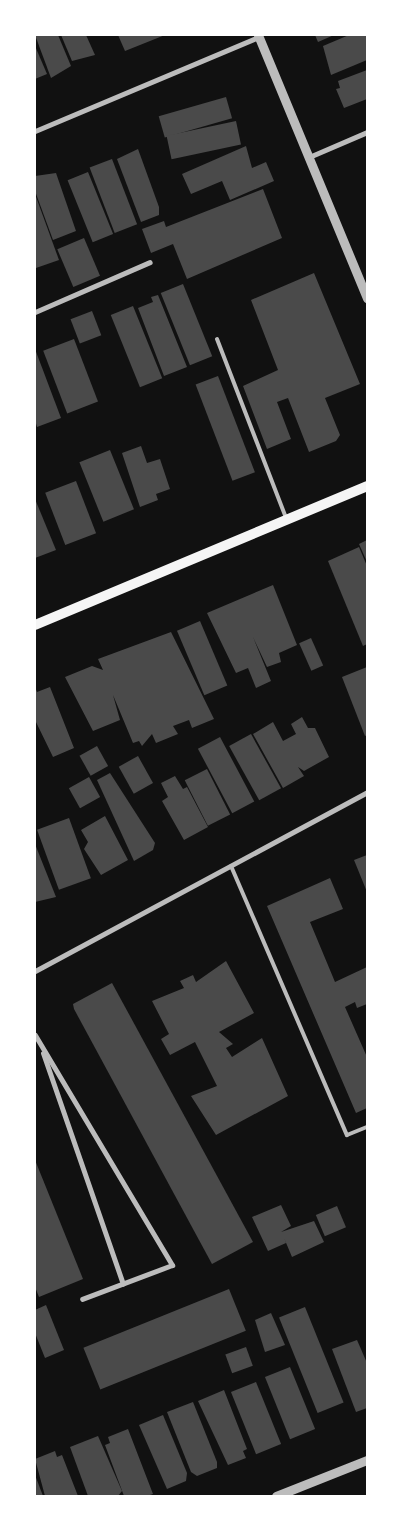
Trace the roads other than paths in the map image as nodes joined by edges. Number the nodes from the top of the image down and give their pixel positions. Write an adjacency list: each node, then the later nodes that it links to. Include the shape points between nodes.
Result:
1 (258, 36): 2 (street); 4 (street)
2 (35, 131)
3 (367, 132): 4 (street)
4 (309, 157): 6 (street)
5 (150, 262): 7 (street)
6 (367, 298)
7 (35, 312)
8 (216, 339): 10 (lane)
9 (367, 486): 10 (main road)
10 (287, 520): 11 (main road)
11 (35, 625)
12 (367, 792): 13 (street)
13 (231, 866): 14 (street); 17 (lane, via 347,1135)
14 (35, 971)
15 (35, 1035): 16 (street)
16 (39, 1044): 18 (street); 18 (street, via 172,1265)
17 (367, 1127)
18 (123, 1284): 19 (street)
19 (82, 1300)
20 (367, 1460): 21 (street)
21 (276, 1496)

